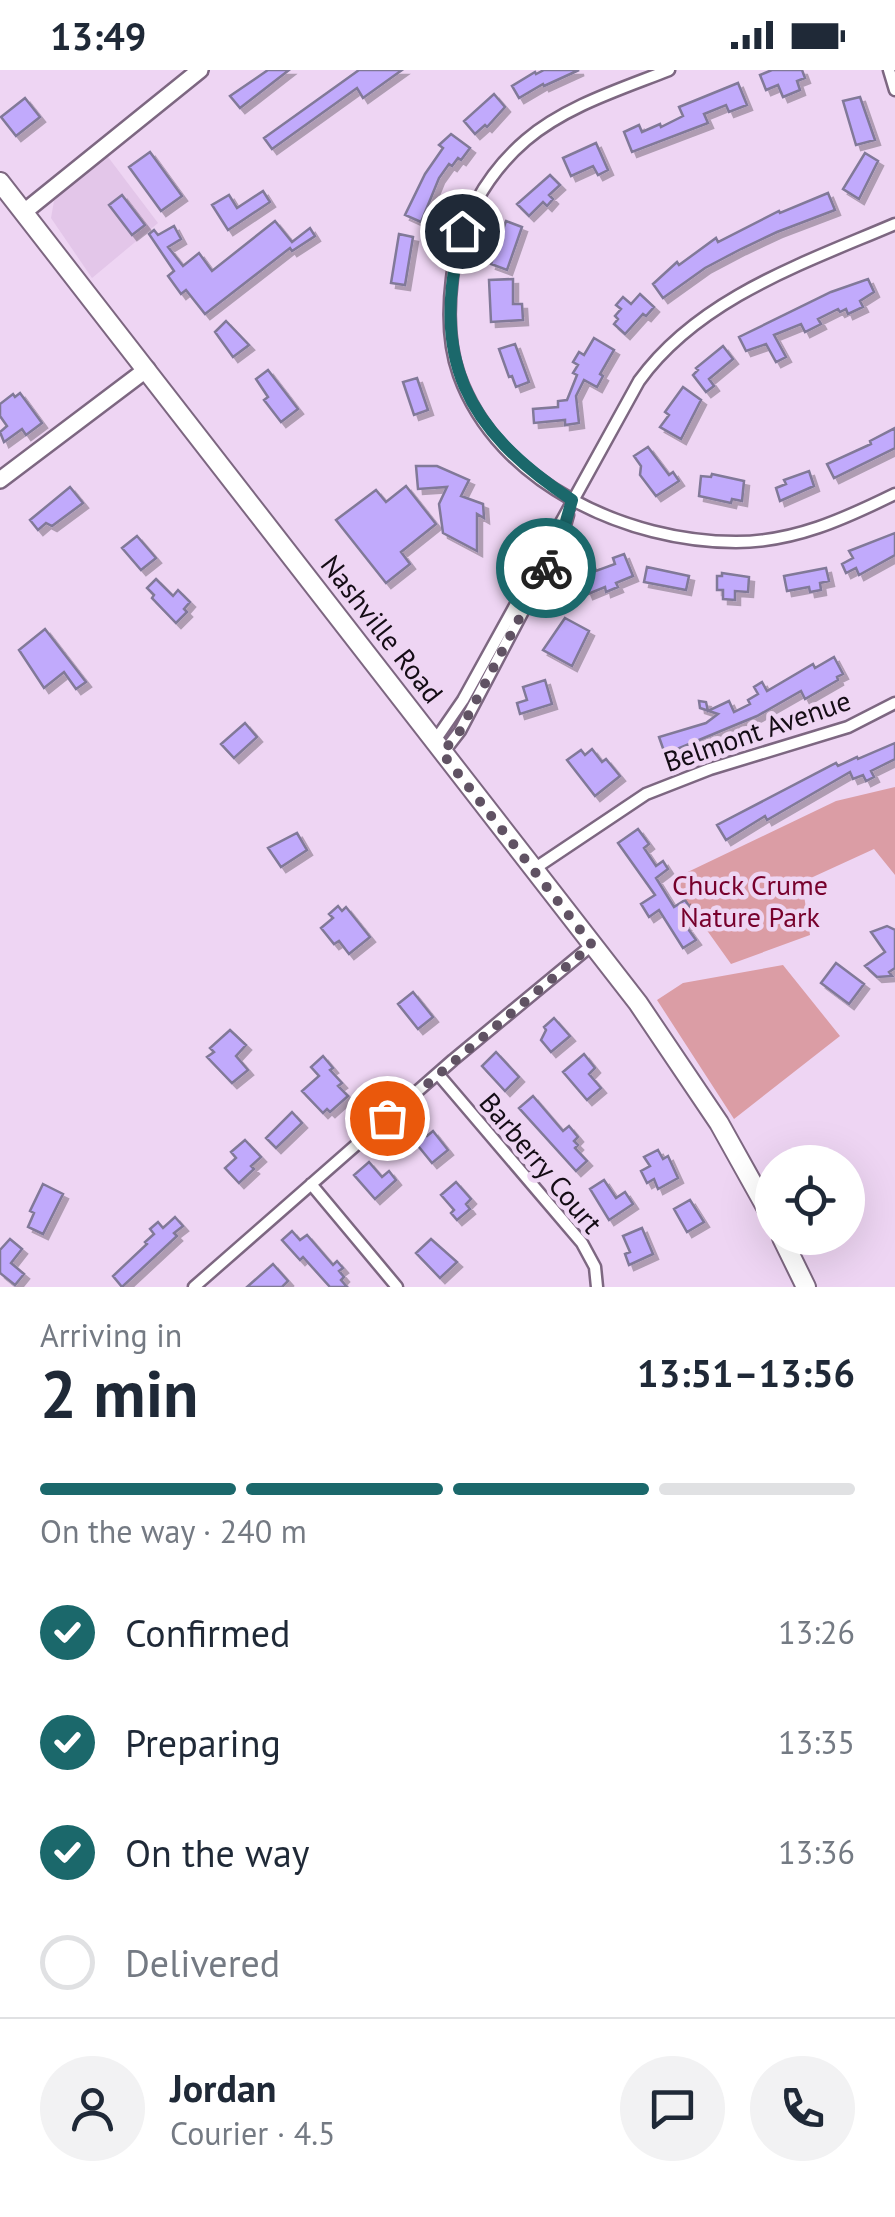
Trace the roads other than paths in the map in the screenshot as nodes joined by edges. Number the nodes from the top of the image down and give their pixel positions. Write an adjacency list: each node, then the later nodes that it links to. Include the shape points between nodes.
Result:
1 (200, 70): 6 (street)
2 (669, 70): 11 (street, via 559,116 526,140 477,198 454,265 450,337 472,404 504,448)
3 (890, 70): 4 (street)
4 (895, 90)
5 (0, 182): 6 (main road, Nashville Road)
6 (24, 212): 8 (main road, Nashville Road)
7 (895, 224): 11 (street, via 725,302 683,332 638,381)
8 (147, 369): 9 (street); 13 (main road, Nashville Road)
9 (0, 480)
10 (895, 494): 11 (street, via 808,532 739,542 650,532)
11 (572, 500): 13 (street)
12 (895, 703): 14 (street, Belmont Avenue, via 848,727 646,794)
13 (438, 747): 14 (main road, Nashville Road)
14 (534, 869): 15 (main road, Nashville Road)
15 (592, 945): 16 (street); 18 (main road, Nashville Road, via 688,1073)
16 (438, 1074): 17 (street); 22 (street, Barberry Court, via 582,1243)
17 (311, 1184): 20 (street); 21 (street)
18 (755, 1189)
19 (790, 1255): 23 (main road)
20 (194, 1287)
21 (398, 1287)
22 (597, 1287)
23 (806, 1287)

